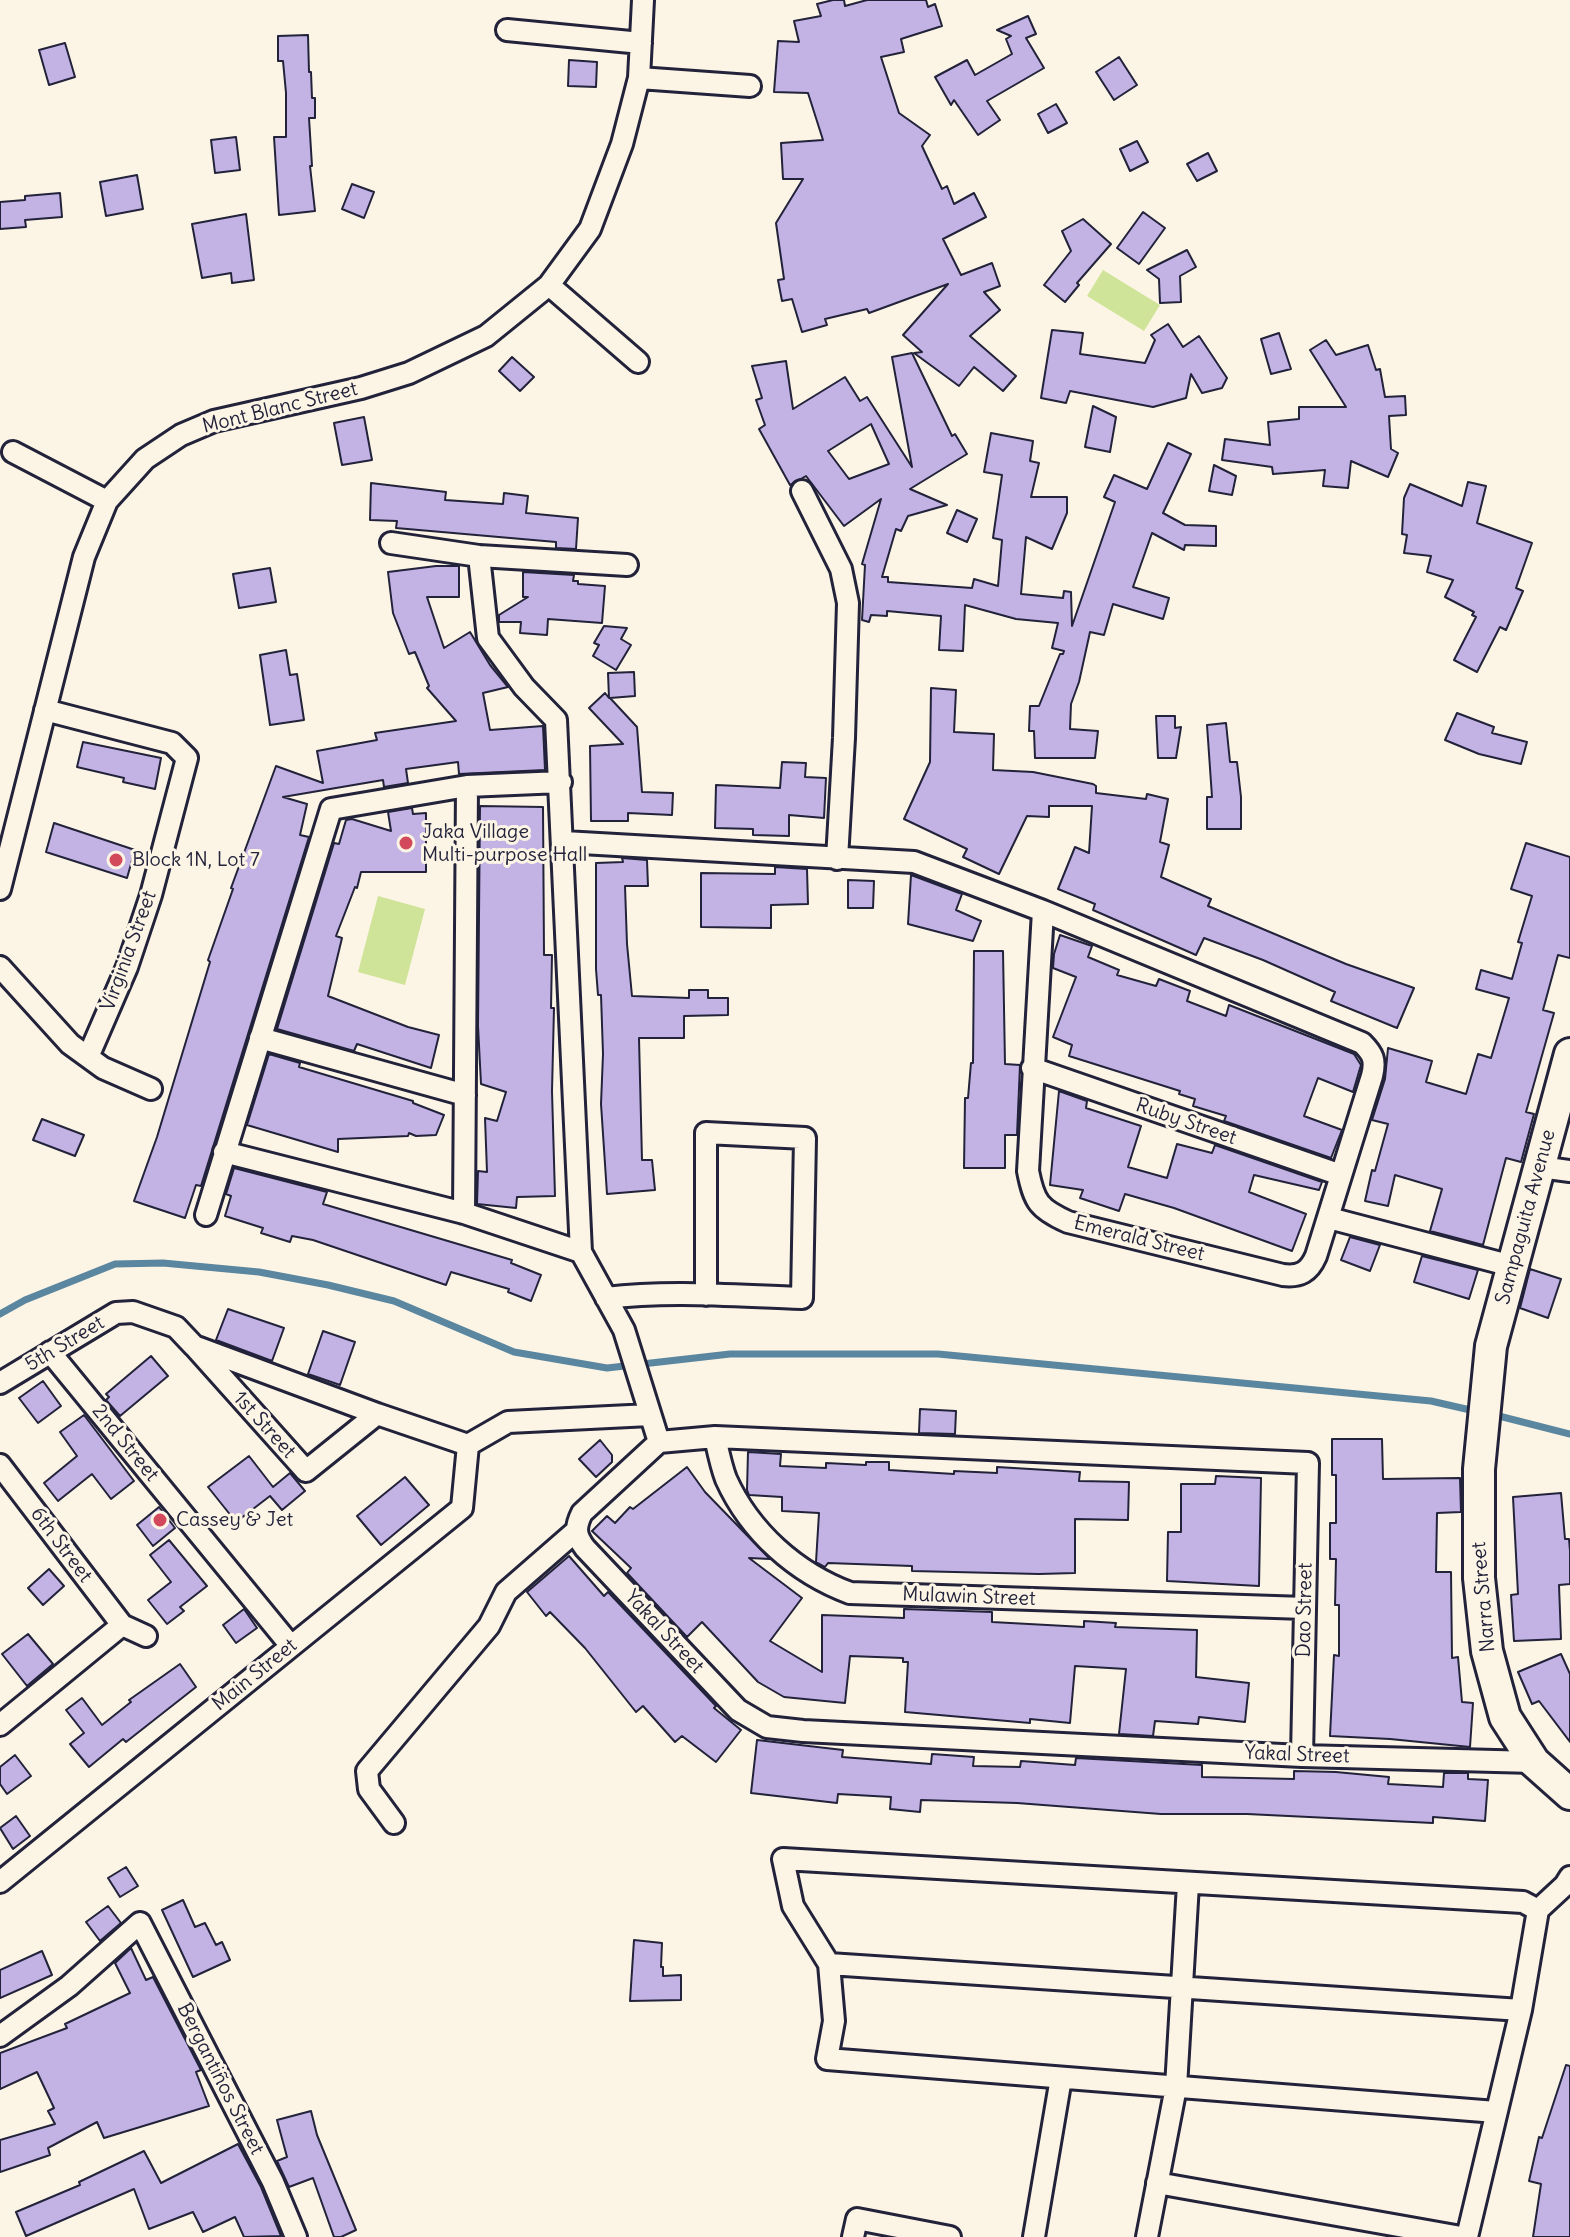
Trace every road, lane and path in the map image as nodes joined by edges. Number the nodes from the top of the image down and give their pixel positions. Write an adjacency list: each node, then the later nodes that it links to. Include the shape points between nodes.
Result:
1 (643, 0): 3 (street, Mont Blanc Street)
2 (507, 30): 3 (street)
3 (641, 43): 4 (street, Mont Blanc Street)
4 (639, 78): 5 (street); 6 (street, Mont Blanc Street, via 622,144 590,229)
5 (750, 86)
6 (549, 285): 7 (street); 10 (street, Mont Blanc Street, via 486,336 409,373 214,421 181,435 145,459)
7 (638, 362)
8 (13, 452): 10 (street)
9 (802, 491): 18 (street, via 841,569 848,603)
10 (107, 501): 14 (street, Mont Blanc Street, via 84,557)
11 (391, 543): 12 (street)
12 (479, 556): 13 (street); 15 (street, via 488,638 556,720)
13 (627, 565)
14 (45, 710): 19 (street, Mont Blanc Street); 24 (street, Virginia Street, via 172,743 187,758 151,895)
15 (561, 782): 16 (street); 17 (street)
16 (467, 786): 22 (street, via 331,809); 27 (street)
17 (564, 842): 18 (street); 35 (street)
18 (837, 859): 20 (street, via 914,862)
19 (0, 889)
20 (1043, 911): 25 (street, Emerald Street); 31 (street, Emerald Street, via 1349,1036 1373,1053 1372,1076)
21 (0, 967): 24 (street)
22 (260, 1038): 27 (street); 28 (street)
23 (1570, 1054): 29 (street, Sampaguita Avenue)
24 (88, 1057): 26 (street)
25 (1032, 1068): 31 (street, Ruby Street); 34 (street, Emerald Street, via 1028,1171 1035,1200 1051,1214 1294,1276 1311,1266)
26 (151, 1089)
27 (465, 1095): 32 (street)
28 (224, 1152): 32 (street); 33 (street)
29 (1540, 1167): 30 (street); 36 (street, Sampaguita Avenue)
30 (1570, 1171)
31 (1341, 1175): 34 (street, Emerald Street)
32 (464, 1213): 35 (street)
33 (206, 1215)
34 (1329, 1218): 36 (street)
35 (581, 1252): 38 (street)
36 (1512, 1266): 49 (street, Sampaguita Avenue, via 1491,1346)
37 (706, 1295): 37 (street, via 706,1133 805,1138 802,1298); 38 (street)
38 (606, 1298): 44 (street, via 624,1330)
39 (133, 1312): 40 (street, 1st Street, via 176,1327); 41 (street, 5th Street, via 116,1313)
40 (194, 1346): 43 (street, 1st Street); 43 (street, 1st Street, via 306,1471)
41 (50, 1352): 42 (street, 5th Street); 54 (street, 2nd Street)
42 (0, 1383)
43 (377, 1414): 47 (street, 1st Street)
44 (650, 1415): 46 (street); 47 (street, via 508,1422)
45 (715, 1437): 46 (street); 51 (street, Mulawin Street, via 725,1476 756,1527 798,1568 850,1593); 51 (street, Dao Street, via 1308,1463)
46 (659, 1442): 50 (street, via 582,1513)
47 (468, 1445): 54 (street, Main Street, via 462,1508)
48 (0, 1465): 52 (street, 6th Street)
49 (1479, 1469): 57 (street, Narra Street, via 1479,1578 1487,1651 1505,1717)
50 (576, 1531): 56 (street, Yakal Street, via 585,1548 738,1710 767,1727); 59 (street, via 506,1592 489,1626 367,1771 369,1789)
51 (1305, 1608): 56 (street, Dao Street)
52 (122, 1625): 53 (street); 55 (street)
53 (146, 1636)
54 (291, 1646): 61 (street, Main Street)
55 (0, 1725)
56 (1302, 1756): 57 (street, Yakal Street)
57 (1534, 1762): 58 (street, Narra Street)
58 (1570, 1794)
59 (394, 1823)
60 (1570, 1877): 63 (street)
61 (0, 1882)
62 (1188, 1884): 63 (street, via 1523,1902); 64 (street, via 783,1859 793,1906); 65 (street)
63 (1538, 1910): 66 (street)
64 (829, 1964): 65 (street); 68 (street, via 834,2021 827,2059)
65 (1181, 1988): 66 (street); 69 (street)
66 (1521, 2010): 70 (street)
67 (0, 2036): 72 (street, Bergantiños Street, via 69,1986 140,1923)
68 (1061, 2078): 69 (street); 75 (street)
69 (1176, 2087): 70 (street); 71 (street)
70 (1496, 2112): 77 (street)
71 (1157, 2183): 76 (street); 77 (street)
72 (296, 2237)
73 (853, 2237): 74 (street, via 857,2219)
74 (950, 2237)
75 (1034, 2237)
76 (1147, 2237)
77 (1464, 2237)

